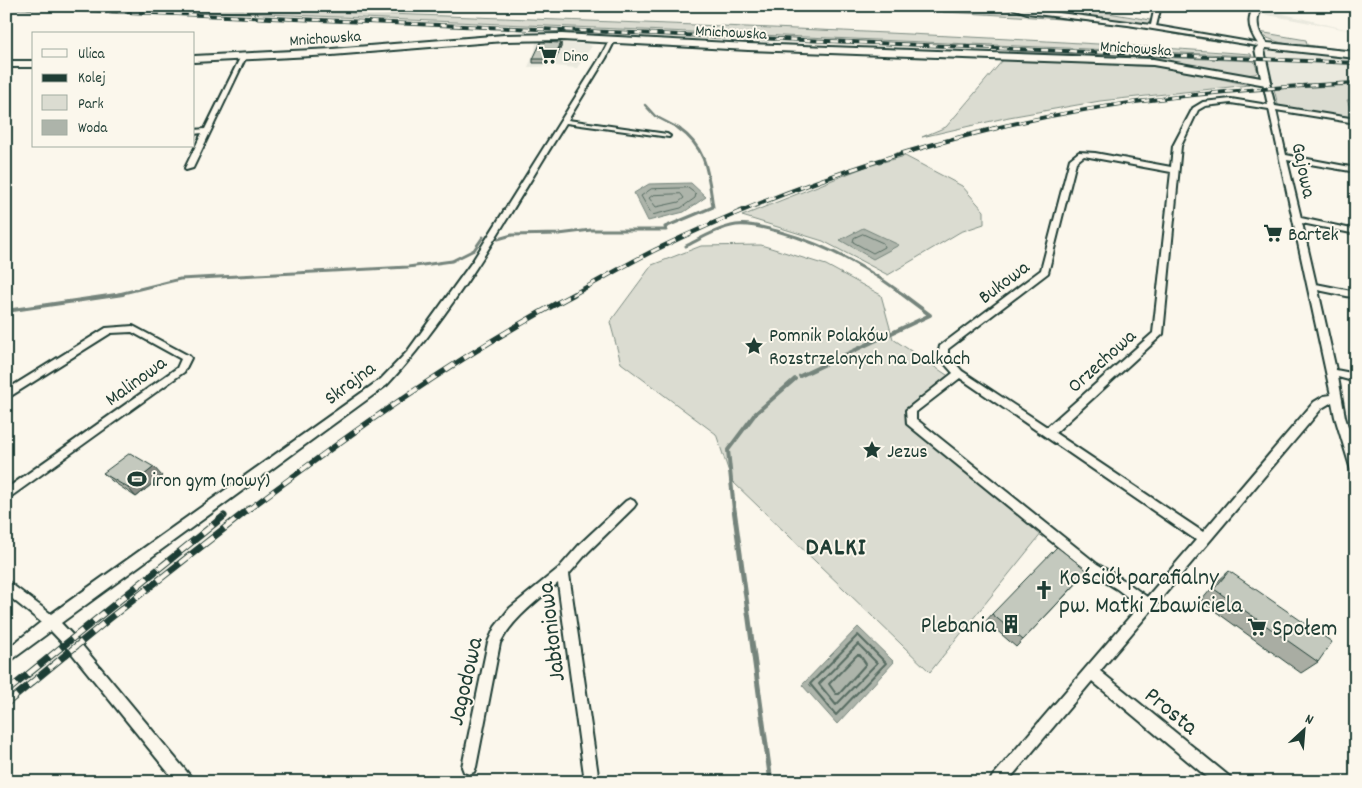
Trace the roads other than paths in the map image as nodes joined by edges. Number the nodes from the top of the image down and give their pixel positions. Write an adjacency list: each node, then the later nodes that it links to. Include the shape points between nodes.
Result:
1 (1008, 6): 5 (street)
2 (1063, 6): 5 (street)
3 (1158, 6): 6 (street)
4 (1259, 6): 8 (street, via 1254,15 1254,33)
5 (1059, 15): 6 (street)
6 (1153, 27): 8 (street)
7 (612, 40): 10 (street, Mnichowska, via 504,38); 14 (street, Mnichowska, via 1153,62); 16 (street, Skrajna)
8 (1264, 45): 9 (street); 14 (street, via 1259,49)
9 (1356, 55)
10 (243, 57): 11 (street, Mnichowska); 18 (street)
11 (195, 59)
12 (6, 64): 13 (street)
13 (32, 64)
14 (1266, 82): 15 (street, Gajowa)
15 (1271, 108): 17 (street); 21 (street, Gajowa); 23 (street, Orzechowa, via 1231,101 1198,106 1177,146)
16 (563, 121): 20 (street); 42 (street, Skrajna, via 475,263 410,354 384,382)
17 (1356, 121)
18 (207, 131): 19 (street); 22 (street)
19 (195, 132)
20 (668, 136)
21 (1282, 157): 24 (street); 25 (street, Gajowa)
22 (189, 168)
23 (1174, 170): 29 (street, Bukowa, via 1095,155 1082,154 1073,161 1045,271 943,348 943,356); 34 (street, Orzechowa, via 1158,334)
24 (1356, 170)
25 (1297, 220): 26 (street); 27 (street, Gajowa)
26 (1356, 232)
27 (1312, 286): 28 (street); 30 (street, Gajowa)
28 (1356, 296)
29 (959, 372): 34 (street, Bukowa); 41 (street, via 911,410 911,421 1093,568)
30 (1332, 372): 31 (street); 33 (street, Gajowa)
31 (1356, 378)
32 (6, 395): 36 (street, Malinowa, via 109,330 133,329 186,358 181,370)
33 (1337, 398): 35 (street, Gajowa); 38 (street, via 1318,405)
34 (1048, 433): 38 (street)
35 (1356, 470)
36 (6, 495)
37 (630, 504): 39 (street, Jabłoniowa)
38 (1204, 539): 41 (street)
39 (563, 572): 45 (street, Jagodowa, via 526,602 498,631); 47 (street, Jabłoniowa)
40 (6, 586): 42 (street)
41 (1148, 605): 44 (street)
42 (51, 622): 43 (street, Skrajna); 46 (street, via 99,674)
43 (6, 658)
44 (1091, 672): 48 (street); 49 (street, Prosta)
45 (469, 767)
46 (186, 782)
47 (592, 782)
48 (997, 782)
49 (1225, 782)

